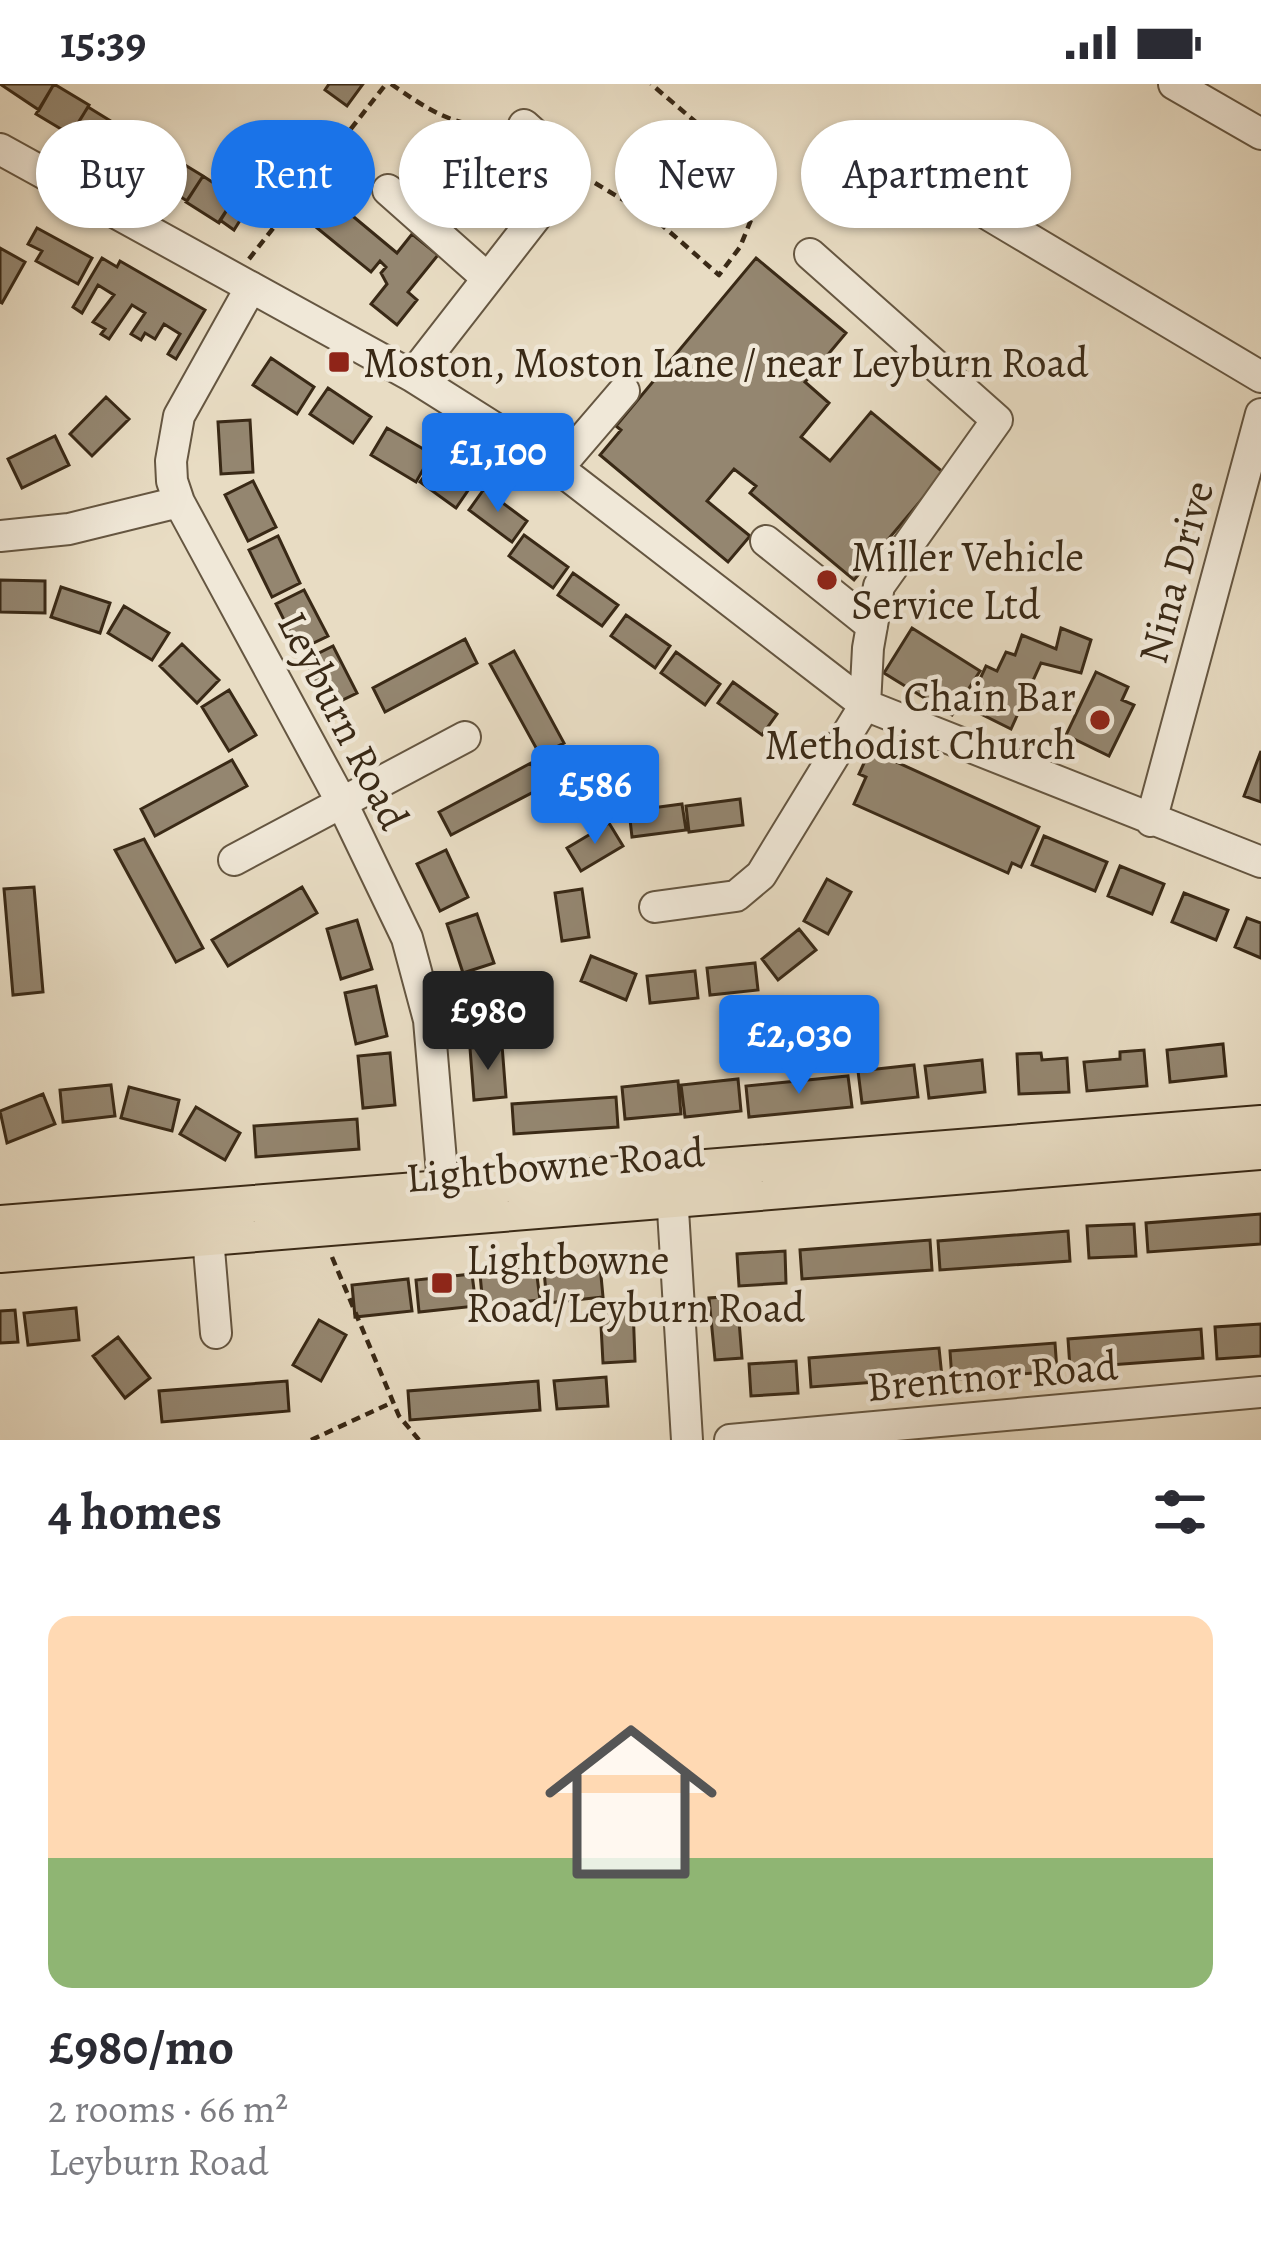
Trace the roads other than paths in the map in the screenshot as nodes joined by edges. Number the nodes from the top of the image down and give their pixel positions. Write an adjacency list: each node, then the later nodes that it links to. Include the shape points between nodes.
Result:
1 (1174, 84): 2 (street)
2 (1261, 134)
3 (0, 149): 9 (street)
4 (388, 190): 8 (street)
5 (526, 228): 8 (street)
6 (1011, 228): 11 (street)
7 (810, 254): 18 (street, via 998,420 879,586)
8 (487, 277): 10 (street)
9 (243, 282): 10 (street); 15 (street, Leyburn Road, via 179,416 171,460)
10 (412, 376): 14 (street)
11 (1261, 377)
12 (624, 391): 14 (street)
13 (1261, 415): 22 (street, Nina Drive)
14 (558, 468): 19 (street)
15 (179, 502): 16 (street); 21 (street, Leyburn Road)
16 (0, 536)
17 (766, 541): 18 (street)
18 (872, 626): 19 (street)
19 (865, 705): 22 (street); 25 (street, via 761,875 736,896)
20 (465, 737): 21 (street)
21 (340, 801): 23 (street); 28 (street, Leyburn Road, via 407,938 429,1020)
22 (1151, 820): 24 (street)
23 (235, 860)
24 (1261, 862)
25 (655, 907)
26 (1257, 1138): 27 (main road, Lightbowne Road)
27 (672, 1185): 28 (main road, Lightbowne Road); 35 (street)
28 (444, 1203): 29 (main road, Lightbowne Road); 30 (main road, Lightbowne Road, via 329,1227)
29 (0, 1224)
30 (208, 1237): 31 (main road, Lightbowne Road); 32 (street)
31 (0, 1254)
32 (216, 1333)
33 (1261, 1391): 34 (street, Brentnor Road)
34 (1007, 1429): 36 (street, Brentnor Road)
35 (687, 1440)
36 (730, 1440)

